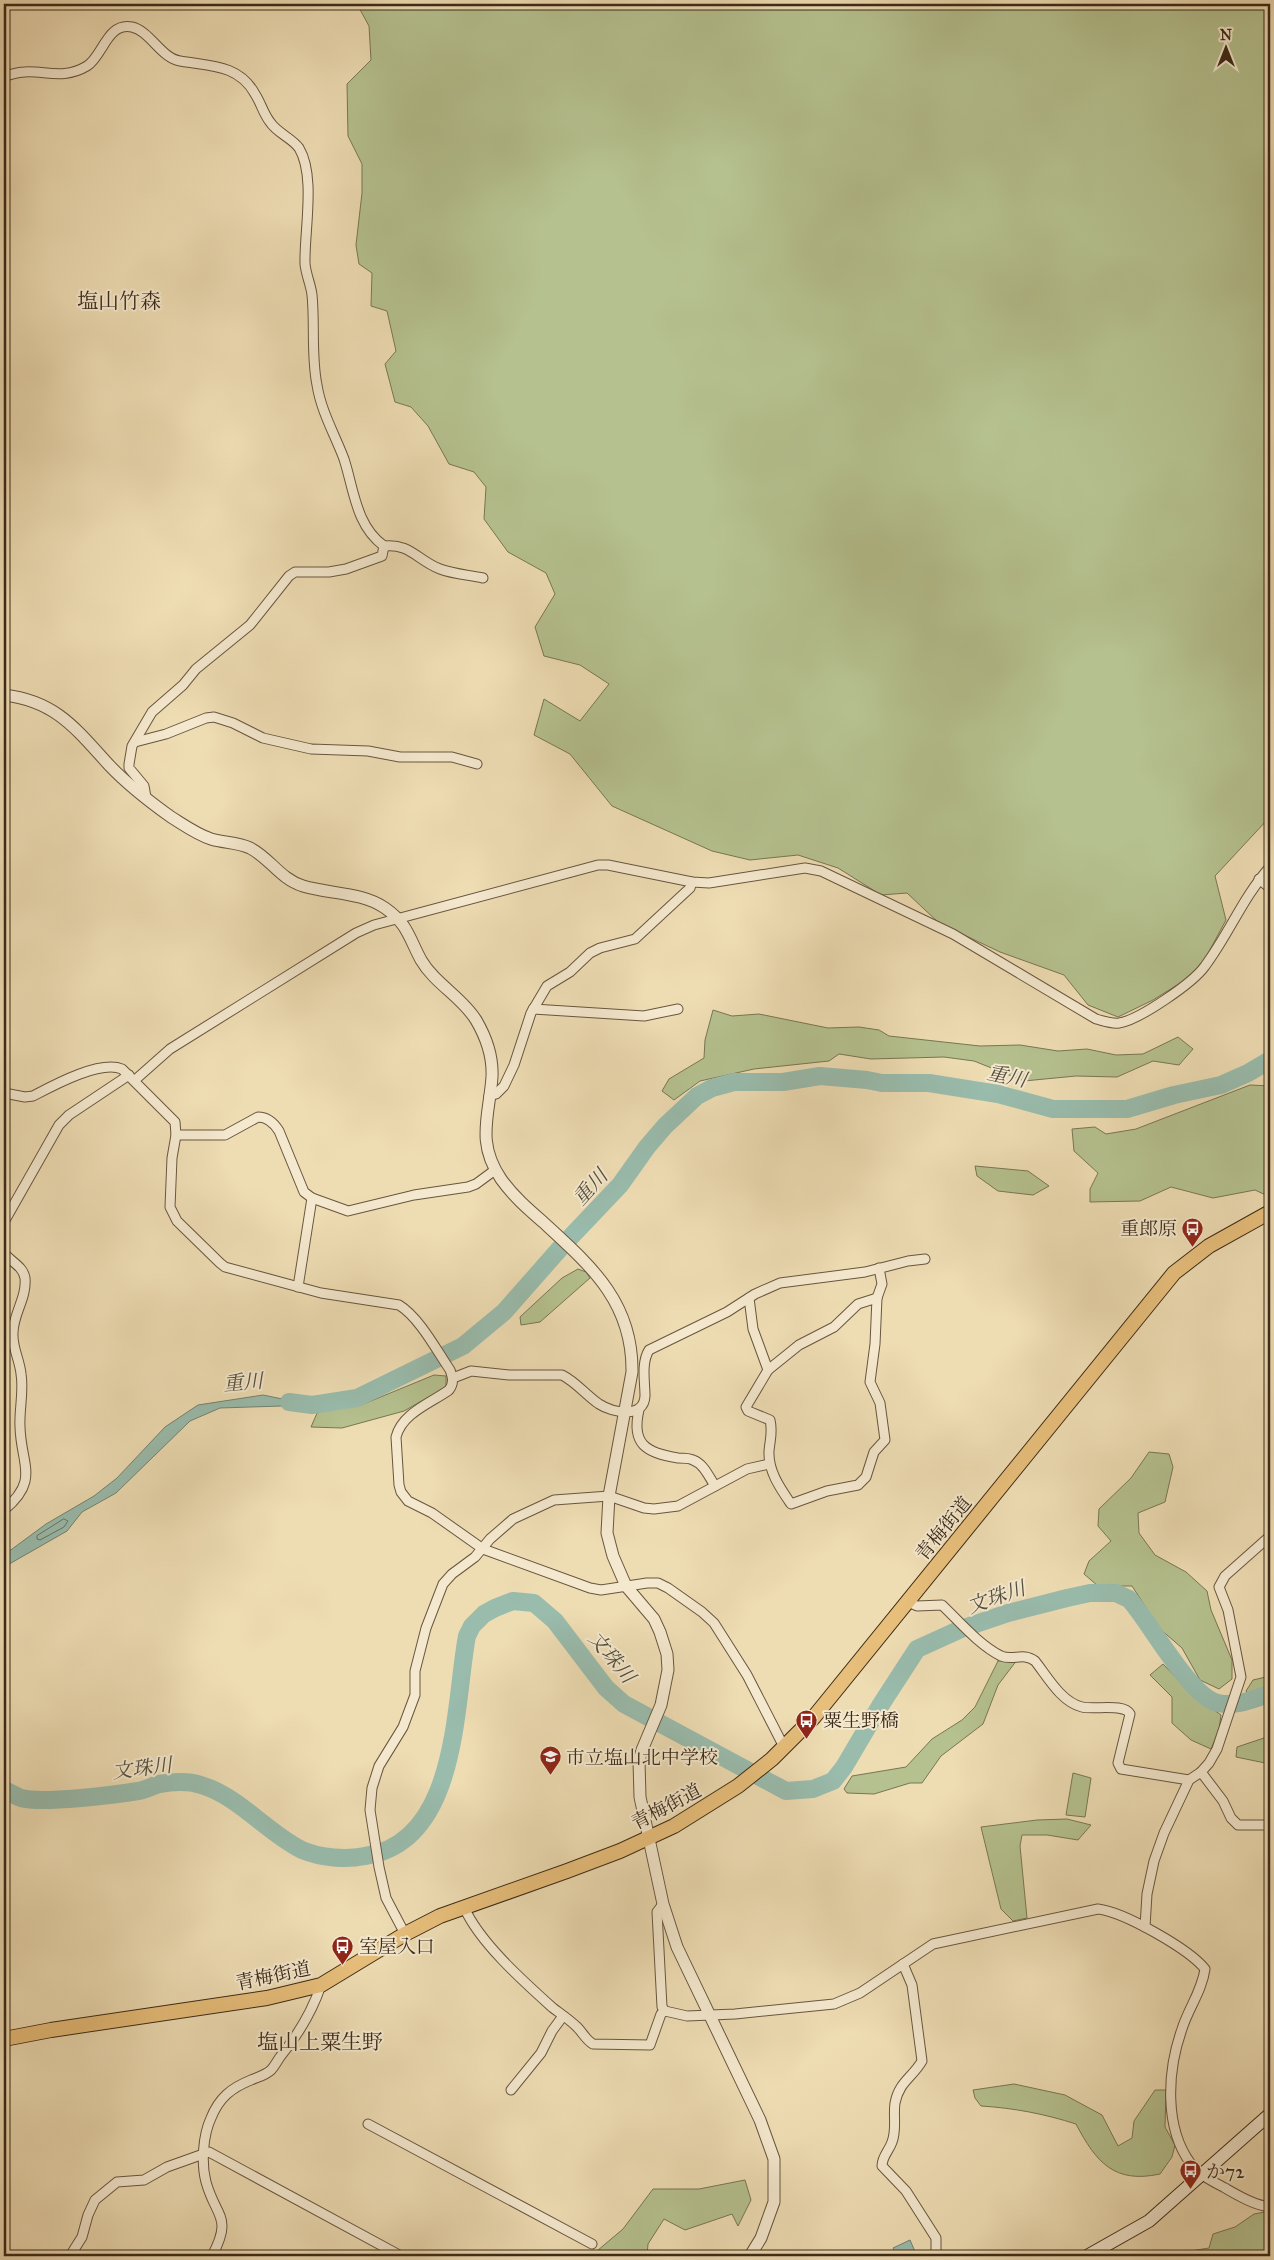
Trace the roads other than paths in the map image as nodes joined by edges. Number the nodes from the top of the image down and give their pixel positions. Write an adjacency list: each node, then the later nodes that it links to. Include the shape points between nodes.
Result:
1 (4, 77): 2 (street, via 26,70 70,74 92,62 115,32 132,27 171,59 223,67 235,72 251,87 270,123 299,148 305,164 308,228 305,262 312,295 317,385 362,521)
2 (384, 546): 3 (street, via 395,545 413,551 426,563 442,570); 5 (street, via 382,556 346,569 302,571 289,576 250,625 196,669 152,712)
3 (482, 578)
4 (4, 695): 7 (street, via 35,702 64,718)
5 (134, 742): 6 (street, via 214,717 263,738 311,749 368,751 400,757 452,757); 7 (street, via 129,768 144,786)
6 (476, 764)
7 (146, 797): 12 (street, via 196,833 252,849 293,882 369,900)
8 (1270, 867): 9 (street)
9 (1259, 880): 10 (street, via 1203,969 1155,1007 1118,1023 1096,1019 953,934 822,871 805,868 709,883); 11 (street)
10 (692, 882): 12 (street, via 598,865); 13 (street, via 690,888 642,934 628,942 590,953 570,972 547,986)
11 (1270, 888)
12 (398, 919): 15 (street, via 356,933 170,1049); 17 (street, via 404,924 421,960 474,1016 482,1030 491,1060)
13 (533, 1009): 14 (street, via 644,1016); 17 (street, via 504,1086)
14 (678, 1009)
15 (132, 1077): 16 (street, via 122,1069 110,1067 81,1074 33,1096); 18 (street, via 175,1122); 22 (street, via 69,1114 59,1125)
16 (4, 1093)
17 (489, 1096): 19 (street, via 485,1131)
18 (176, 1135): 20 (street, via 225,1135 258,1117 264,1117 279,1131 300,1186); 26 (street, via 170,1208 176,1221 226,1267)
19 (495, 1170): 20 (street, via 468,1187 414,1195 354,1211 340,1210); 32 (street, via 519,1200 582,1257 616,1302 629,1334 632,1353)
20 (312, 1198): 26 (street)
21 (1270, 1212): 40 (highway, 青梅街道, via 1209,1246 1174,1273)
22 (4, 1222)
23 (4, 1253): 36 (street, via 20,1267 25,1280 24,1296 13,1331 22,1377 20,1429 26,1472 20,1495)
24 (925, 1259): 25 (street)
25 (879, 1268): 27 (street, via 789,1281); 28 (street, via 882,1284)
26 (298, 1287): 30 (street, via 399,1305 406,1309)
27 (748, 1298): 29 (street, via 753,1329); 31 (street, via 727,1312 649,1350 645,1365 644,1402)
28 (877, 1298): 29 (street, via 858,1304 834,1327 798,1345); 33 (street, via 870,1382 880,1403 885,1440 874,1452 866,1477 858,1485 827,1491 791,1504)
29 (768, 1370): 33 (street, via 746,1407 748,1411 770,1420 773,1432)
30 (451, 1374): 32 (street, via 471,1371 509,1376 562,1376 600,1404); 38 (street, via 449,1390 419,1408 398,1430 401,1492 408,1501 432,1512)
31 (638, 1410): 32 (street); 34 (street, via 637,1436 648,1449 661,1455 693,1459 702,1465)
32 (625, 1412): 35 (street)
33 (770, 1464): 34 (street, via 747,1469)
34 (715, 1486): 35 (street, via 678,1506 654,1509)
35 (609, 1496): 38 (street, via 554,1500 513,1519); 39 (street, via 607,1533)
36 (4, 1510)
37 (1270, 1536): 42 (street, via 1226,1576 1219,1587 1228,1610 1241,1677 1217,1748)
38 (483, 1549): 39 (street, via 590,1588 601,1590); 49 (street, via 443,1584 426,1628 415,1670 415,1695 403,1727 380,1766 372,1788 372,1820 386,1898)
39 (626, 1586): 41 (street, via 658,1583 714,1623 747,1675); 45 (street, via 654,1619 667,1654 668,1670 661,1705 639,1761 638,1778)
40 (908, 1602): 41 (highway, 青梅街道, via 814,1717); 43 (street, via 918,1606 942,1605 976,1638 1004,1657 1029,1656 1066,1699 1079,1706 1128,1709 1130,1714 1118,1762 1121,1769)
41 (784, 1747): 45 (highway, 青梅街道, via 772,1760 699,1812)
42 (1201, 1772): 43 (street); 44 (street, via 1238,1825)
43 (1189, 1780): 48 (street, via 1154,1861)
44 (1270, 1825)
45 (647, 1838): 46 (street); 47 (highway, 青梅街道, via 567,1871)
46 (663, 1904): 52 (street, via 657,1912 662,2007); 53 (street, via 677,1947)
47 (464, 1907): 49 (highway, 青梅街道); 54 (street, via 480,1936)
48 (1145, 1927): 50 (street, via 1110,1910 1098,1909 933,1944); 60 (street, via 1197,1959 1206,1969 1181,2029 1170,2108 1176,2136 1191,2165)
49 (405, 1934): 51 (highway, 青梅街道)
50 (904, 1964): 53 (street, via 860,1993 834,2004); 67 (street, via 912,1985 922,2061 916,2071 902,2082 895,2103 892,2142 882,2166 906,2191 936,2238)
51 (321, 1985): 55 (highway, 青梅街道, via 268,1998); 59 (street, via 308,2016 272,2069 222,2096 210,2118)
52 (665, 2011): 53 (street, via 687,2016); 54 (street, via 650,2045 593,2044)
53 (709, 2015): 66 (street, via 760,2120 774,2160 774,2202 769,2220)
54 (563, 2016): 56 (street, via 541,2053)
55 (4, 2039)
56 (511, 2090)
57 (1270, 2114): 60 (main road)
58 (368, 2124): 62 (street)
59 (204, 2154): 63 (street, via 167,2167 144,2180 117,2182 95,2200 82,2237); 64 (street, via 206,2181 223,2227); 65 (street, via 209,2152)
60 (1202, 2175): 61 (street, via 1256,2204); 68 (main road, via 1148,2221)
61 (1270, 2207)
62 (592, 2244)
63 (70, 2256)
64 (212, 2256)
65 (401, 2256)
66 (750, 2256)
67 (936, 2256)
68 (1087, 2256)

